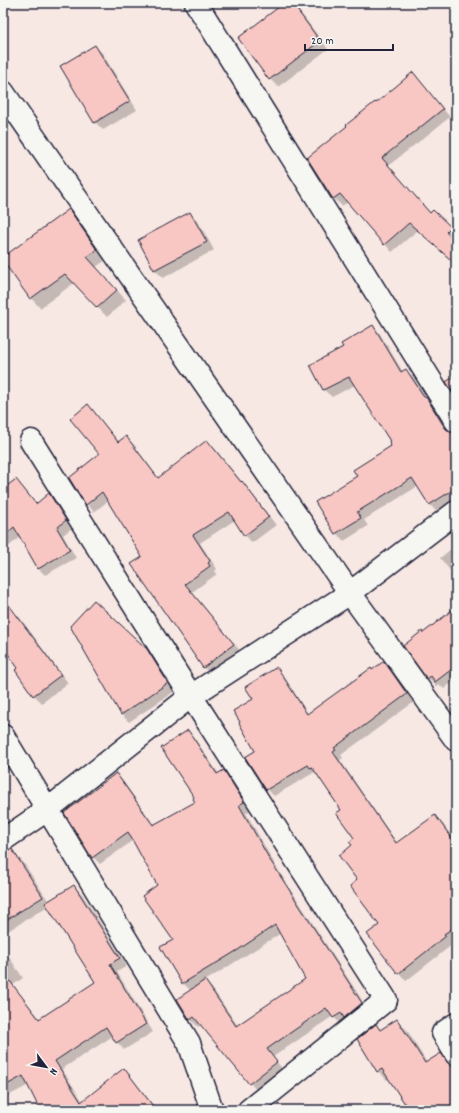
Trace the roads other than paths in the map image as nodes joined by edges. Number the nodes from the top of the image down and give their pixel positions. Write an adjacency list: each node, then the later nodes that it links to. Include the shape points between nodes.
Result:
1 (196, 3): 3 (street)
2 (3, 92): 6 (street)
3 (456, 421)
4 (32, 441): 7 (street)
5 (456, 512): 6 (street)
6 (350, 593): 7 (street); 9 (street)
7 (191, 696): 10 (street); 15 (street, via 386,1000)
8 (3, 736): 10 (street)
9 (456, 740)
10 (47, 810): 11 (street); 14 (street, via 189,1043)
11 (3, 840)
12 (456, 1024): 13 (street, via 443,1033)
13 (456, 1054)
14 (212, 1110)
15 (249, 1110)

